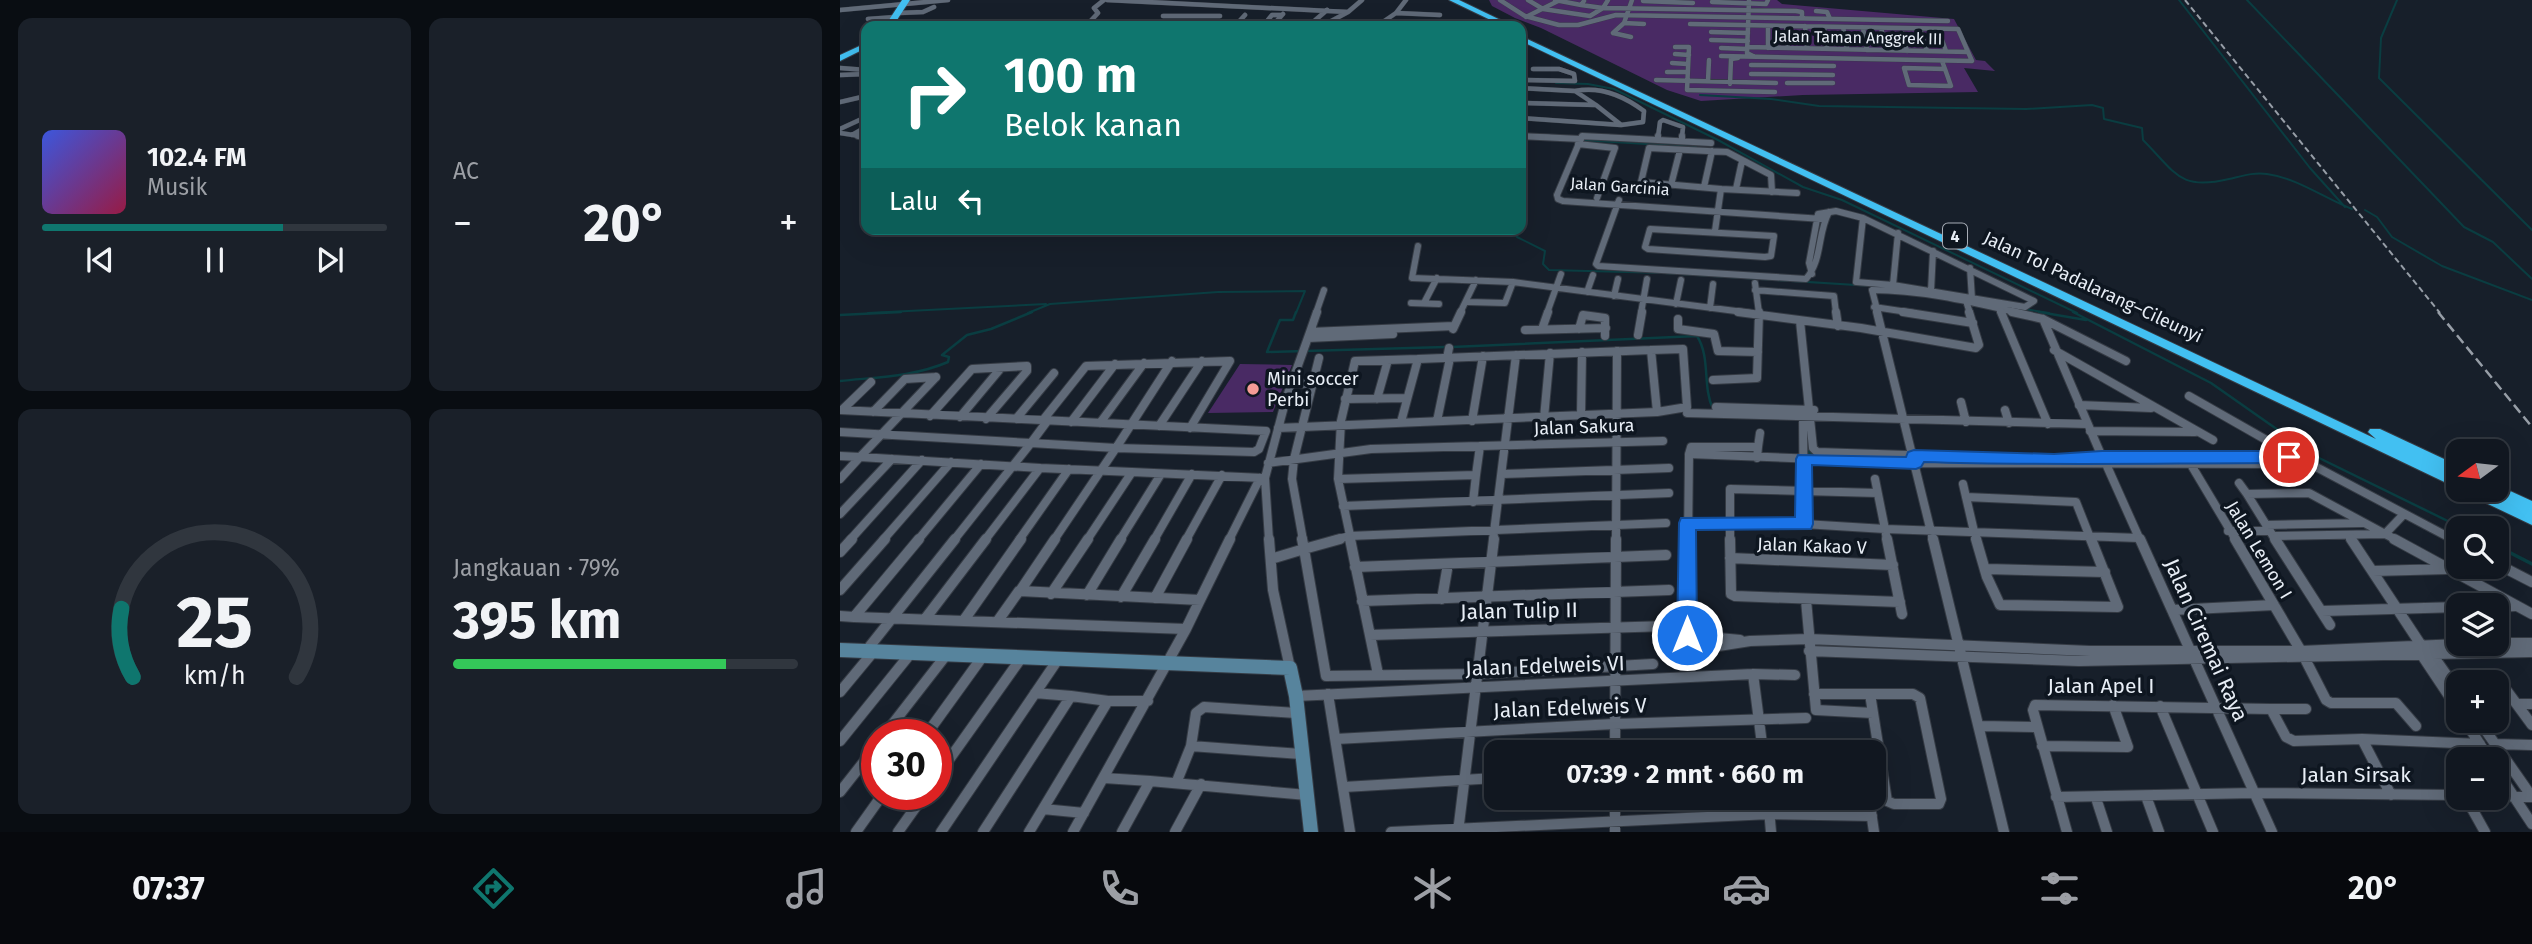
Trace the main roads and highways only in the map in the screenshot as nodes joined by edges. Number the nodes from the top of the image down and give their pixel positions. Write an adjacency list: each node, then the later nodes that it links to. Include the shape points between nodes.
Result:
1 (1442, 0): 5 (highway)
2 (1453, 0): 6 (highway)
3 (903, 1): 4 (highway)
4 (893, 21)
5 (1486, 21)
6 (1498, 21)
7 (1526, 34): 11 (highway, Jalan Tol Padalarang–Cileunyi / 4)
8 (1526, 40): 11 (highway, Jalan Tol Padalarang–Cileunyi / 4)
9 (861, 49): 10 (highway)
10 (840, 58)
11 (2387, 444): 12 (highway, Jalan Tol Padalarang–Cileunyi / 4); 13 (highway, Jalan Tol Padalarang–Cileunyi / 4)
12 (2446, 467)
13 (2446, 477)
14 (2510, 497): 16 (highway)
15 (2497, 502): 17 (highway)
16 (2532, 508)
17 (2532, 519)

